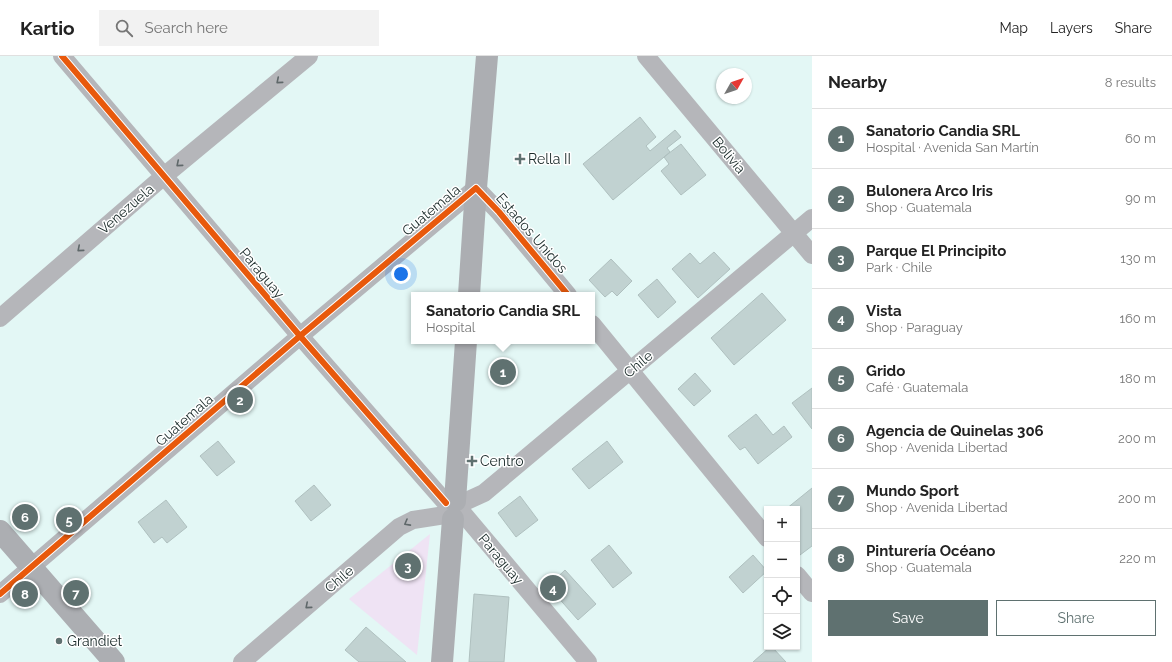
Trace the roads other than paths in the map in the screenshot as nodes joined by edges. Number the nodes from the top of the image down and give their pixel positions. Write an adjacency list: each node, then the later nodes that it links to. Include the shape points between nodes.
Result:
1 (62, 56): 5 (street, Paraguay)
2 (309, 56): 5 (street, Venezuela, one-way to 5)
3 (487, 56): 6 (main road)
4 (646, 56): 8 (street, Bolivia)
5 (164, 176): 12 (street, Venezuela, one-way to 12); 14 (street, Paraguay)
6 (476, 188): 10 (main road); 11 (street, Estados Unidos); 14 (street, Guatemala)
7 (812, 218): 8 (street, Chile)
8 (794, 233): 9 (street, Bolivia); 16 (street, Chile)
9 (812, 255)
10 (469, 292)
11 (566, 292)
12 (0, 318)
13 (595, 328): 16 (street)
14 (300, 336): 17 (street, Paraguay); 20 (street, Guatemala)
15 (466, 344): 17 (main road)
16 (630, 370): 17 (street, Chile, via 484,493); 19 (street)
17 (454, 509): 25 (street, Chile, one-way to 25, via 413,520 400,527); 26 (main road); 27 (street, Paraguay)
18 (0, 531): 20 (main road)
19 (764, 534)
20 (31, 568): 23 (street, Guatemala); 24 (main road)
21 (800, 578): 22 (street)
22 (812, 593)
23 (0, 594)
24 (114, 662)
25 (242, 662)
26 (442, 662)
27 (588, 662)

